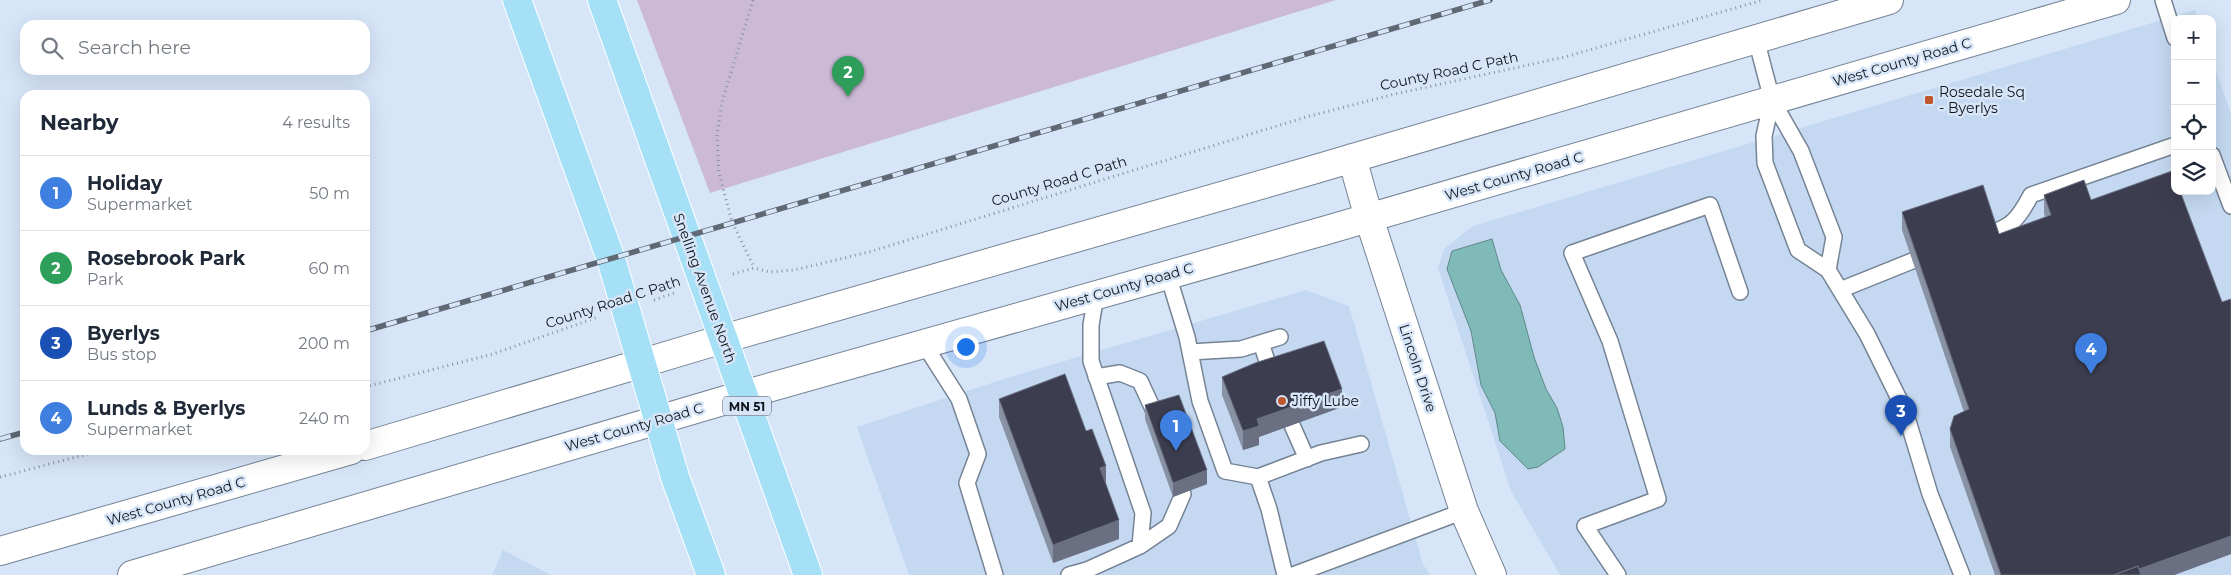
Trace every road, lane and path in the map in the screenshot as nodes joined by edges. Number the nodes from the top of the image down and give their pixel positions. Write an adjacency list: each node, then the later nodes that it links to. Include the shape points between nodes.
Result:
1 (517, 0): 25 (highway)
2 (602, 0): 21 (highway, Snelling Avenue North / MN 51)
3 (754, 0): 18 (path, via 722,102 717,136 719,173 732,222)
4 (1763, 0): 18 (path, County Road C Path, via 1565,58 1395,94 1306,117 868,252 794,270 770,272)
5 (1889, 0): 9 (main road)
6 (2116, 0): 10 (main road, West County Road C)
7 (2163, 0): 8 (lane)
8 (2171, 25)
9 (1756, 39): 10 (lane); 12 (main road)
10 (1772, 100): 15 (main road, West County Road C); 19 (lane, via 1801,151 1834,237); 19 (lane, via 1764,136 1765,163 1798,250)
11 (2171, 146): 16 (lane, via 2031,195 2020,216 2004,229)
12 (1352, 158): 15 (main road, Lincoln Drive); 27 (main road)
13 (2216, 166): 14 (lane)
14 (2231, 206)
15 (1369, 218): 20 (main road, West County Road C); 45 (main road, Lincoln Drive)
16 (1968, 241)
17 (1950, 247): 22 (lane)
18 (754, 268): 21 (path, County Road C Path)
19 (1828, 270): 22 (lane)
20 (1168, 275): 24 (main road, West County Road C); 30 (lane)
21 (702, 284): 25 (path, County Road C Path); 27 (highway, Snelling Avenue North / MN 51)
22 (1840, 290): 57 (lane, via 1867,334 1905,411 1930,494)
23 (1740, 292): 56 (lane, via 1710,205 1572,253 1610,342 1658,499 1585,526)
24 (1096, 295): 29 (main road, West County Road C); 32 (lane, via 1090,361)
25 (626, 309): 31 (highway); 33 (path, County Road C Path, via 493,354)
26 (1280, 337): 28 (lane)
27 (723, 338): 31 (main road); 34 (highway, Snelling Avenue North / MN 51)
28 (1261, 343): 30 (lane, via 1241,349); 42 (lane)
29 (924, 344): 34 (main road, West County Road C); 51 (lane, via 959,399 978,454 967,483)
30 (1190, 352): 44 (lane, via 1200,401 1225,471)
31 (642, 364): 35 (highway); 38 (main road)
32 (1096, 378): 36 (lane, via 1120,373 1140,381); 46 (lane, via 1143,513)
33 (370, 386)
34 (743, 395): 35 (main road, West County Road C); 50 (highway, Snelling Avenue North / MN 51)
35 (658, 421): 48 (main road, West County Road C); 49 (highway)
36 (1163, 432)
37 (1361, 444): 42 (lane)
38 (370, 445)
39 (84, 455): 43 (path)
40 (334, 455): 47 (main road, West County Road C)
41 (1171, 458): 46 (lane, via 1183,494 1180,503 1169,526)
42 (1306, 459): 44 (lane)
43 (0, 477)
44 (1258, 477): 53 (lane)
45 (1464, 511): 54 (lane); 55 (main road, Lincoln Drive)
46 (1140, 546): 52 (lane)
47 (0, 551)
48 (132, 575)
49 (712, 575)
50 (808, 575)
51 (995, 575)
52 (1068, 575)
53 (1285, 575)
54 (1294, 575)
55 (1492, 575)
56 (1618, 575)
57 (1962, 575)

